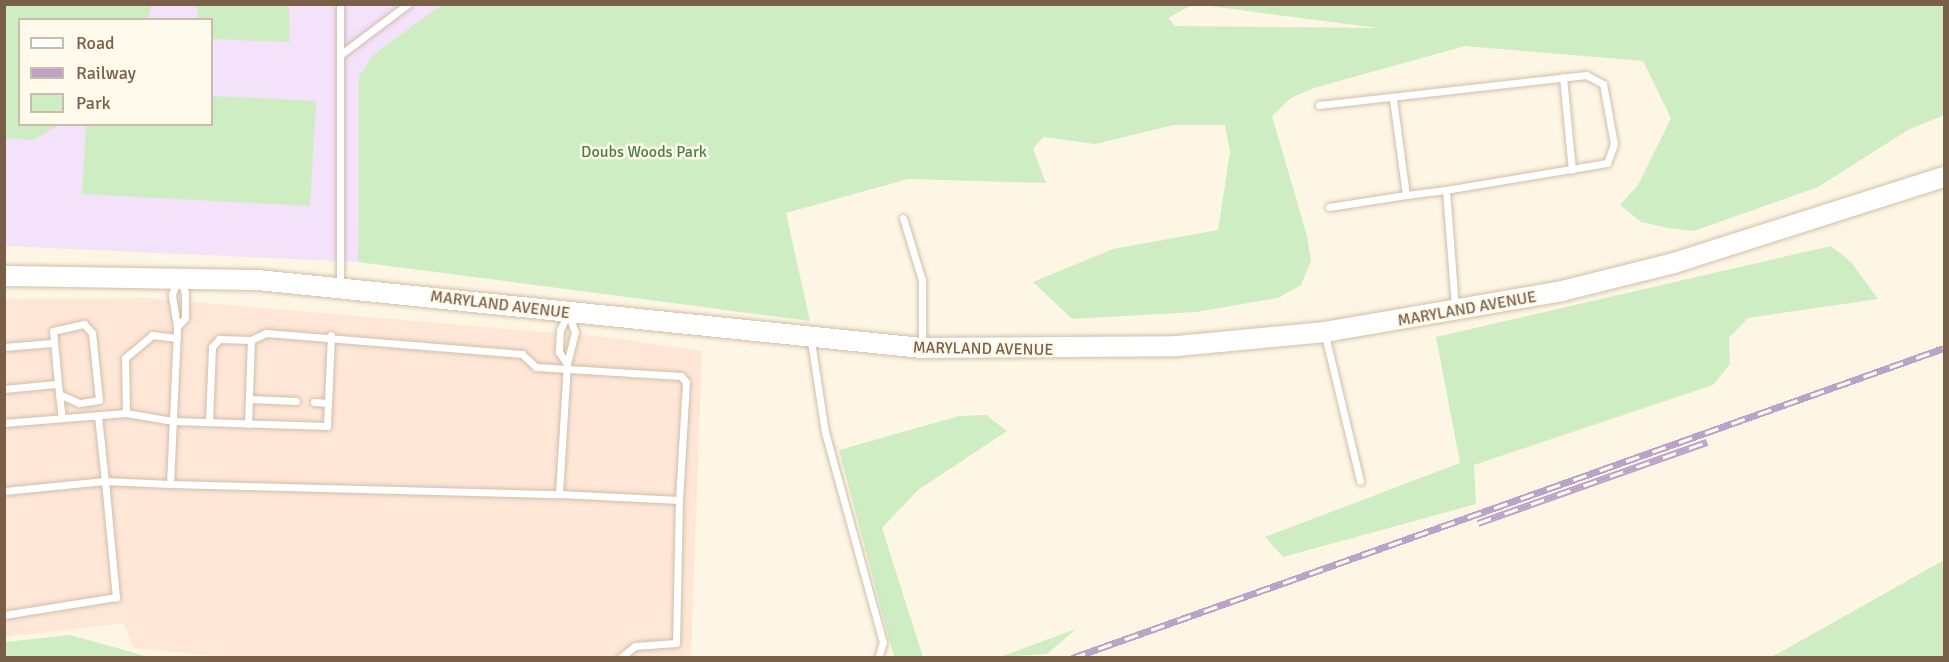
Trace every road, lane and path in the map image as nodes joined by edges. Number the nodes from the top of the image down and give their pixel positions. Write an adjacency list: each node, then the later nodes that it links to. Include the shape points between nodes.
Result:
1 (340, 4): 3 (lane)
2 (408, 4): 3 (lane)
3 (340, 55): 15 (lane)
4 (1563, 77): 5 (lane); 7 (lane); 7 (lane, via 1586,75 1603,84 1614,144 1607,163)
5 (1393, 99): 6 (lane); 10 (lane)
6 (1319, 105)
7 (1572, 170): 9 (lane)
8 (1944, 177): 16 (main road, MARYLAND AVENUE, via 1674,263)
9 (1446, 190): 10 (lane); 16 (lane)
10 (1406, 195): 11 (lane)
11 (1329, 207)
12 (903, 218): 26 (lane, via 922,280)
13 (4, 276): 14 (main road, MARYLAND AVENUE)
14 (179, 277): 15 (main road, MARYLAND AVENUE); 18 (lane, via 172,294); 18 (lane, via 185,293 184,318)
15 (340, 287): 17 (main road, MARYLAND AVENUE)
16 (1456, 312): 19 (main road, MARYLAND AVENUE)
17 (568, 314): 23 (main road, MARYLAND AVENUE); 27 (lane, via 575,332); 27 (lane, via 560,330 559,352)
18 (177, 327): 21 (lane)
19 (1325, 332): 26 (main road, MARYLAND AVENUE, via 1177,346); 43 (lane)
20 (331, 335): 22 (lane, via 266,333); 27 (lane, via 522,354 536,367); 34 (lane)
21 (177, 338): 35 (lane, via 152,335 124,358); 38 (lane)
22 (252, 340): 31 (lane); 39 (lane, via 219,339 212,347)
23 (811, 341): 26 (main road, MARYLAND AVENUE); 50 (lane, via 825,432 883,642)
24 (52, 343): 25 (lane); 28 (lane); 30 (lane, via 52,331 61,326 84,324 92,333 99,400 79,403)
25 (4, 347)
26 (922, 348)
27 (567, 366): 46 (lane); 47 (lane, via 681,376 686,381)
28 (56, 384): 29 (lane); 30 (lane)
29 (4, 389)
30 (59, 394): 37 (lane)
31 (249, 399): 32 (lane); 41 (lane)
32 (296, 401)
33 (314, 402): 34 (lane)
34 (328, 403): 41 (lane, via 327,426)
35 (126, 413): 36 (lane); 38 (lane)
36 (98, 416): 37 (lane); 42 (lane)
37 (62, 418): 40 (lane)
38 (173, 421): 39 (lane); 44 (lane)
39 (209, 422): 41 (lane)
40 (4, 423)
41 (248, 424)
42 (105, 481): 44 (lane); 45 (lane); 48 (lane, via 116,597)
43 (1360, 481)
44 (170, 484): 46 (lane)
45 (4, 491)
46 (559, 494): 47 (lane)
47 (679, 500): 49 (lane, via 676,643 635,646)
48 (4, 615)
49 (620, 657)
50 (878, 657)

